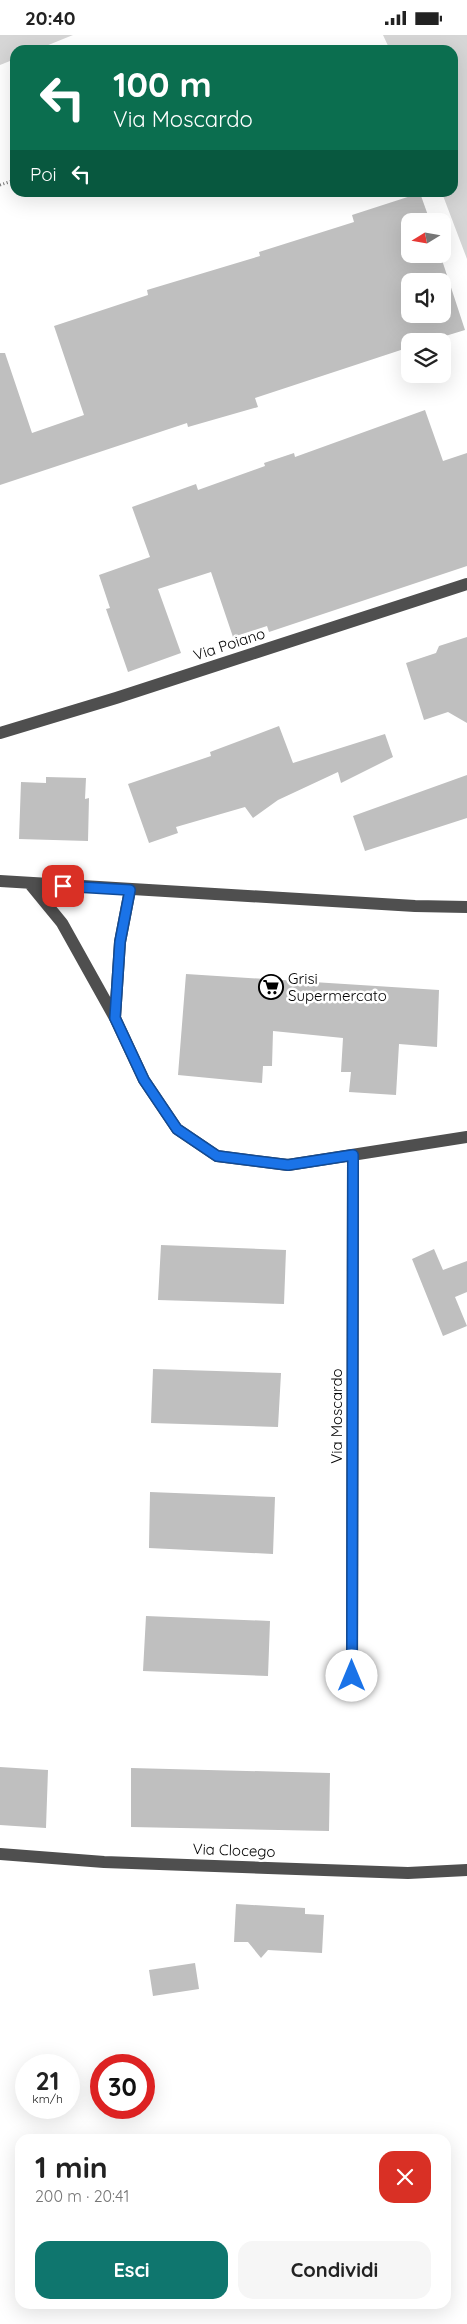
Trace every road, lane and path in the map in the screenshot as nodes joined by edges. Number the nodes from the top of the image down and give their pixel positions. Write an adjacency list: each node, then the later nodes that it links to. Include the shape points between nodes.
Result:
1 (467, 584): 2 (street, Via Poiano, via 116,699)
2 (0, 733)
3 (0, 881): 4 (street)
4 (30, 884): 5 (street); 7 (street, via 62,923)
5 (130, 890): 6 (street, via 415,907); 7 (street, via 120,942)
6 (467, 907)
7 (115, 1018): 9 (street, via 144,1080 177,1129 217,1156 288,1165)
8 (467, 1137): 9 (street)
9 (353, 1155): 10 (street, Via Moscardo)
10 (352, 1676)
11 (0, 1854): 12 (street, Via Clocego, via 104,1862 408,1873)
12 (467, 1870)

